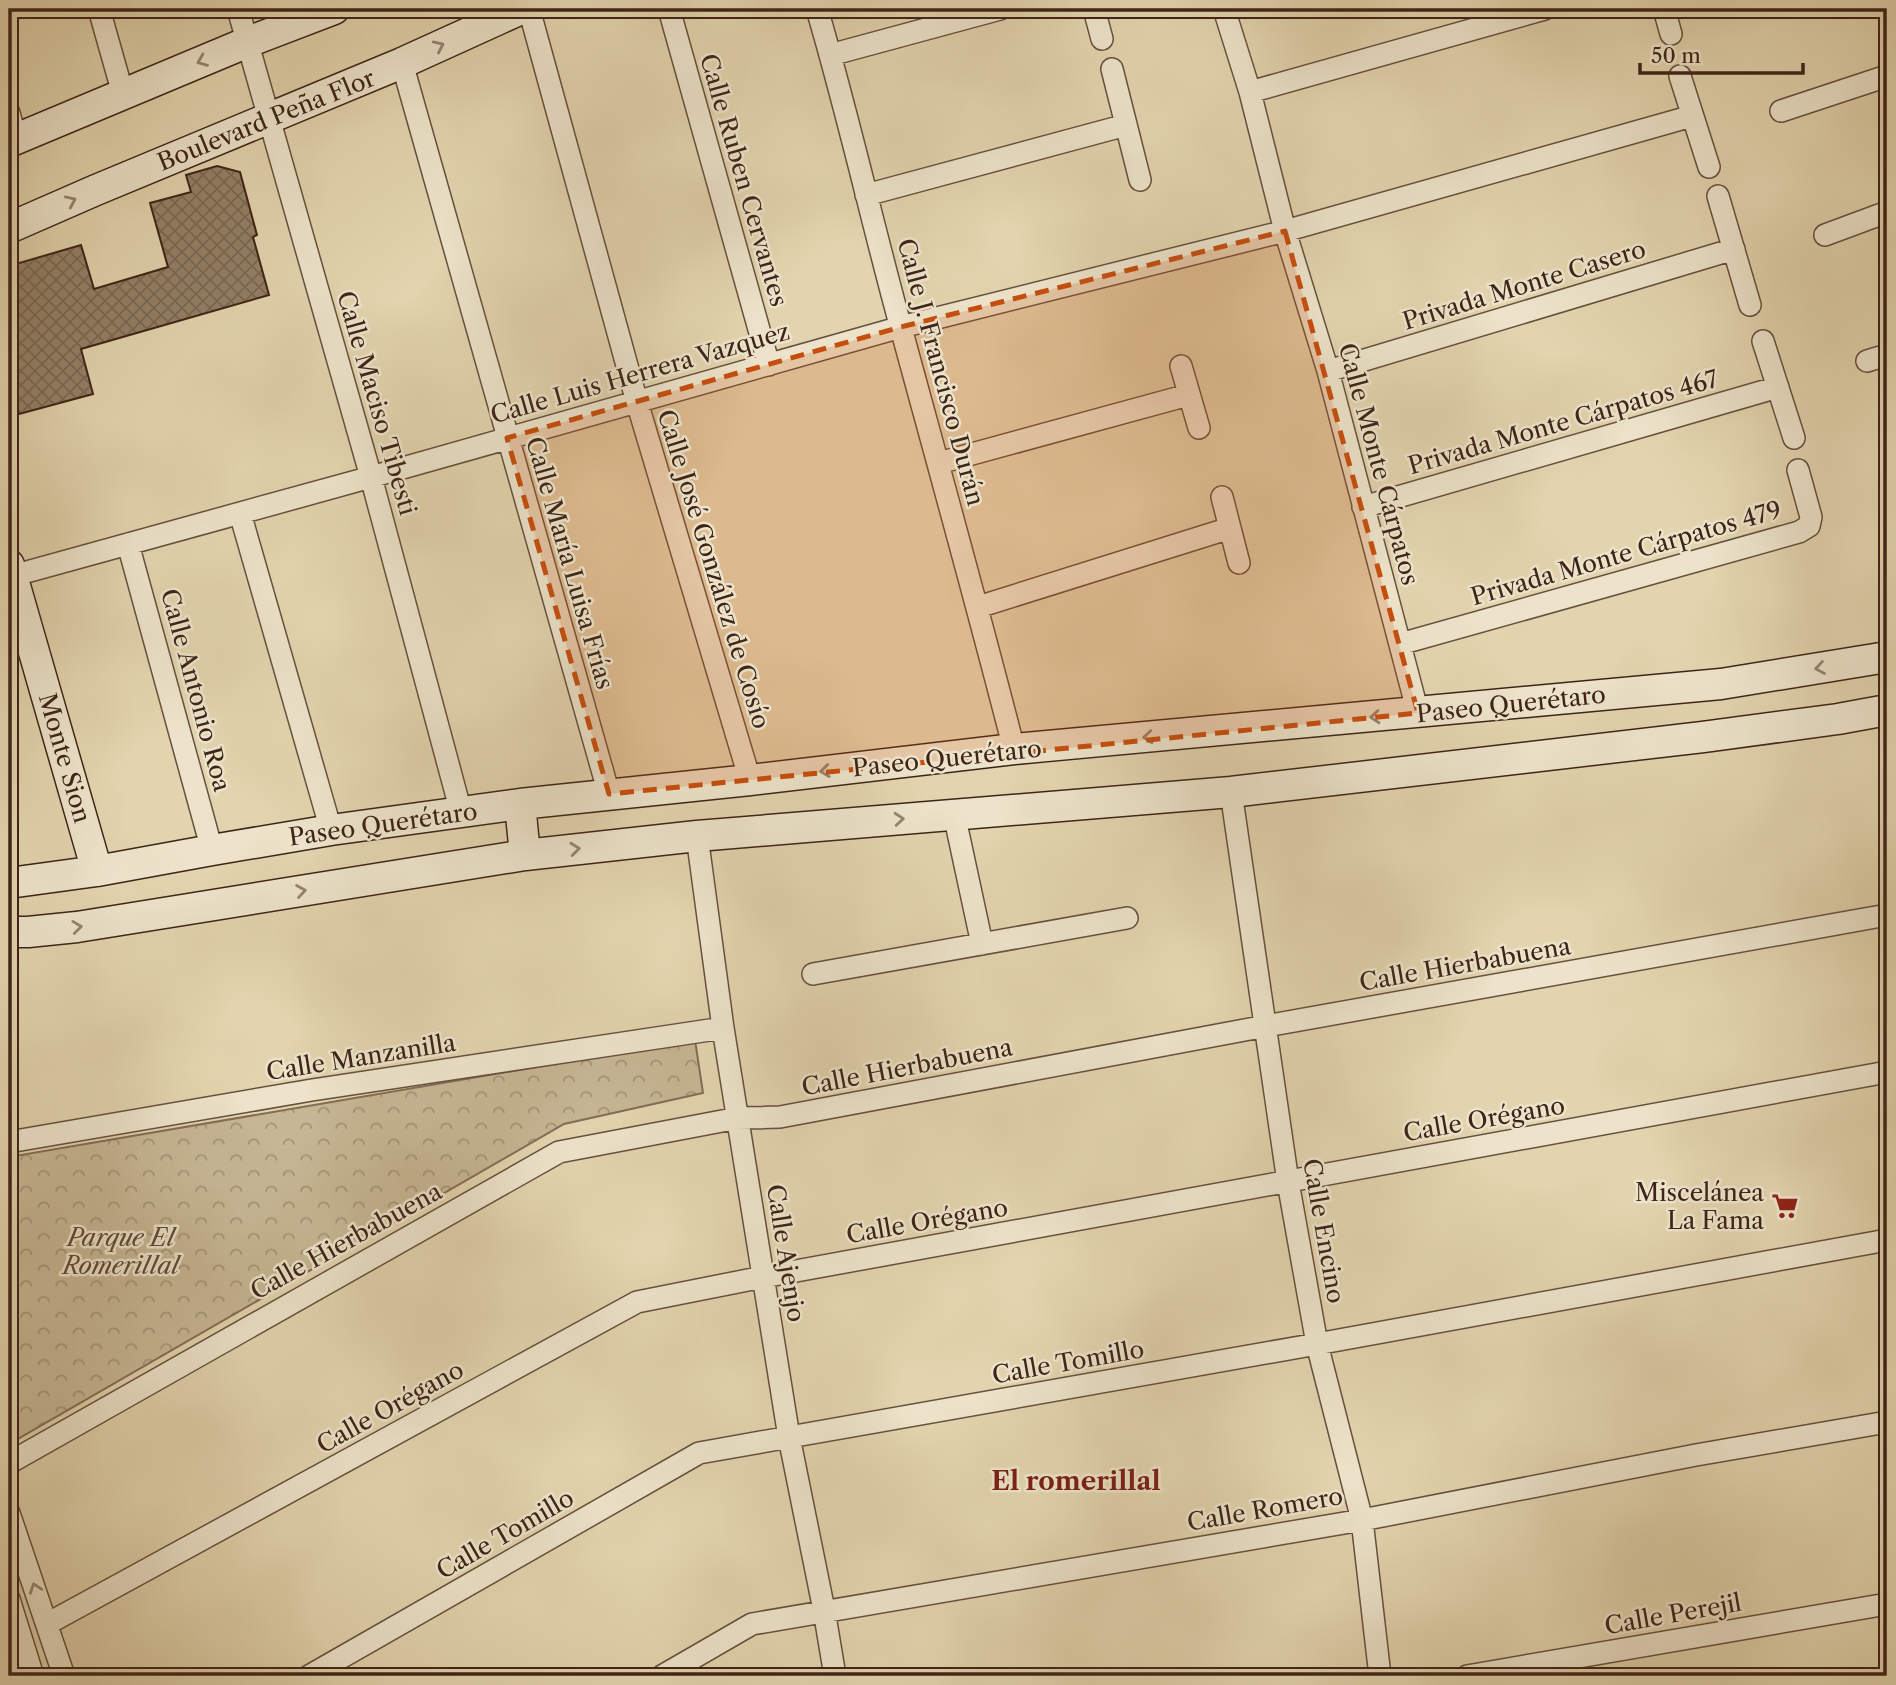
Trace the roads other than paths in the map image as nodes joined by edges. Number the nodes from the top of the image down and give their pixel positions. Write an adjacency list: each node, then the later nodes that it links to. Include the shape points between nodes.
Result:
1 (99, 9): 22 (street)
2 (238, 9): 15 (street, Calle Maciso Tibesti)
3 (334, 9): 15 (main road)
4 (522, 9): 17 (main road, Boulevard Peña Flor, one-way to 4)
5 (529, 9): 45 (street, Calle José González de Cosío)
6 (669, 9): 40 (street, Calle Ruben Cervantes)
7 (817, 9): 16 (street, Calle J. Francisco Durán)
8 (1000, 9): 16 (street)
9 (1094, 9): 14 (street)
10 (1224, 9): 21 (street, Calle Monte Cárpatos)
11 (1545, 9): 21 (street)
12 (1664, 9): 13 (street)
13 (1671, 34)
14 (1102, 39)
15 (248, 42): 22 (main road, one-way to 22); 25 (street, Calle Maciso Tibesti)
16 (831, 55): 30 (street, Calle J. Francisco Durán)
17 (402, 63): 25 (main road, Boulevard Peña Flor); 47 (street, Calle María Luisa Frías)
18 (1112, 69): 26 (street)
19 (1680, 76): 24 (street)
20 (1887, 76): 23 (street)
21 (1250, 92): 34 (street, Calle Monte Cárpatos)
22 (123, 94): 27 (main road)
23 (1781, 111)
24 (1692, 116): 28 (street); 34 (street)
25 (270, 118): 33 (main road, Boulevard Peña Flor, one-way to 25); 51 (street, Calle Maciso Tibesti)
26 (1126, 125): 29 (street); 30 (street)
27 (11, 131)
28 (1709, 167)
29 (1140, 180)
30 (866, 195): 38 (street, Calle J. Francisco Durán)
31 (1718, 197): 36 (street)
32 (1887, 212): 35 (street)
33 (9, 228)
34 (1285, 230): 38 (street, Calle Luis Herrera Vazquez); 42 (street, Calle Monte Cárpatos)
35 (1825, 235)
36 (1734, 249): 37 (street); 42 (street, Privada Monte Casero)
37 (1750, 305)
38 (901, 327): 40 (street, Calle Luis Herrera Vazquez); 49 (street, Calle J. Francisco Durán)
39 (1763, 341): 43 (street)
40 (769, 365): 45 (street, Calle Luis Herrera Vazquez)
41 (1181, 366): 44 (street)
42 (1328, 371): 53 (street, Calle Monte Cárpatos)
43 (1778, 387): 48 (street); 53 (street, Privada Monte Cárpatos 467)
44 (1188, 395): 46 (street); 49 (street)
45 (636, 402): 47 (street, Calle Luis Herrera Vazquez); 65 (street, Calle José González de Cosío)
46 (1199, 429)
47 (507, 438): 51 (street, Calle Luis Herrera Vazquez); 67 (street, Calle María Luisa Frías)
48 (1794, 438)
49 (939, 463): 59 (street, Calle J. Francisco Durán)
50 (1798, 470): 60 (street, Privada Monte Cárpatos 479, via 1811,517 1809,526 1799,532)
51 (371, 477): 54 (street, Calle Luis Herrera Vazquez); 69 (street, Calle Maciso Tibesti)
52 (1223, 497): 55 (street)
53 (1363, 507): 60 (street, Calle Monte Cárpatos)
54 (240, 513): 56 (street, Calle Luis Herrera Vazquez); 71 (street)
55 (1230, 528): 57 (street); 59 (street)
56 (128, 544): 58 (street, Calle Luis Herrera Vazquez); 73 (street, Calle Antonio Roa)
57 (1238, 563)
58 (10, 570): 75 (main road, Monte Sion)
59 (978, 607): 64 (street, Calle J. Francisco Durán)
60 (1400, 644): 63 (street, Calle Monte Cárpatos)
61 (1887, 657): 63 (main road, Paseo Querétaro, one-way to 63, via 1721,684)
62 (1887, 710): 66 (main road, Paseo Querétaro, via 1703,737)
63 (1418, 713): 64 (main road, Paseo Querétaro, one-way to 64)
64 (1014, 750): 65 (main road, Paseo Querétaro, one-way to 65)
65 (750, 780): 67 (main road, Paseo Querétaro)
66 (1231, 792): 70 (main road, Paseo Querétaro); 82 (street, Calle Encino)
67 (609, 794): 68 (main road, Paseo Querétaro)
68 (520, 804): 69 (main road, Paseo Querétaro); 74 (main road)
69 (461, 812): 71 (main road, Paseo Querétaro)
70 (954, 814): 72 (main road, Paseo Querétaro, one-way to 70); 80 (street)
71 (331, 830): 73 (main road, Paseo Querétaro)
72 (697, 836): 74 (main road, Paseo Querétaro, one-way to 72); 83 (street, Calle Ajenjo)
73 (212, 850): 75 (main road, Paseo Querétaro)
74 (525, 855): 79 (main road, Paseo Querétaro, one-way to 74, via 77,927)
75 (97, 871): 76 (main road, Paseo Querétaro)
76 (9, 883)
77 (1887, 915): 82 (street, Calle Hierbabuena)
78 (1127, 918): 80 (street)
79 (9, 932)
80 (982, 944): 81 (street)
81 (813, 974)
82 (1266, 1026): 85 (street, Calle Hierbabuena, via 780,1117); 87 (street, Calle Encino)
83 (723, 1028): 85 (street, Calle Ajenjo); 86 (street, Calle Manzanilla, via 312,1090)
84 (1887, 1072): 87 (street, Calle Orégano)
85 (738, 1118): 89 (street, Calle Ajenjo); 93 (street, Calle Hierbabuena, via 559,1152)
86 (9, 1142)
87 (1288, 1182): 89 (street, Calle Orégano); 90 (street, Calle Encino)
88 (1887, 1240): 90 (street, Calle Tomillo)
89 (763, 1277): 92 (street, Calle Ajenjo); 99 (street, Calle Orégano, via 637,1302)
90 (1317, 1344): 92 (street, Calle Tomillo); 95 (street, Calle Encino)
91 (1887, 1422): 95 (street, Calle Romero)
92 (789, 1437): 98 (street, Calle Ajenjo); 102 (street, Calle Tomillo, via 699,1453)
93 (9, 1463)
94 (9, 1513): 99 (street, one-way to 94)
95 (1362, 1520): 98 (street, Calle Romero); 105 (street, Calle Encino)
96 (9, 1599): 100 (street)
97 (1887, 1604): 106 (street, Calle Perejil)
98 (824, 1610): 103 (street, Calle Romero, via 752,1624); 104 (street, Calle Ajenjo)
99 (47, 1624): 101 (street)
100 (33, 1676)
101 (64, 1676)
102 (309, 1676)
103 (662, 1676)
104 (835, 1676)
105 (1380, 1676)
106 (1467, 1676)

